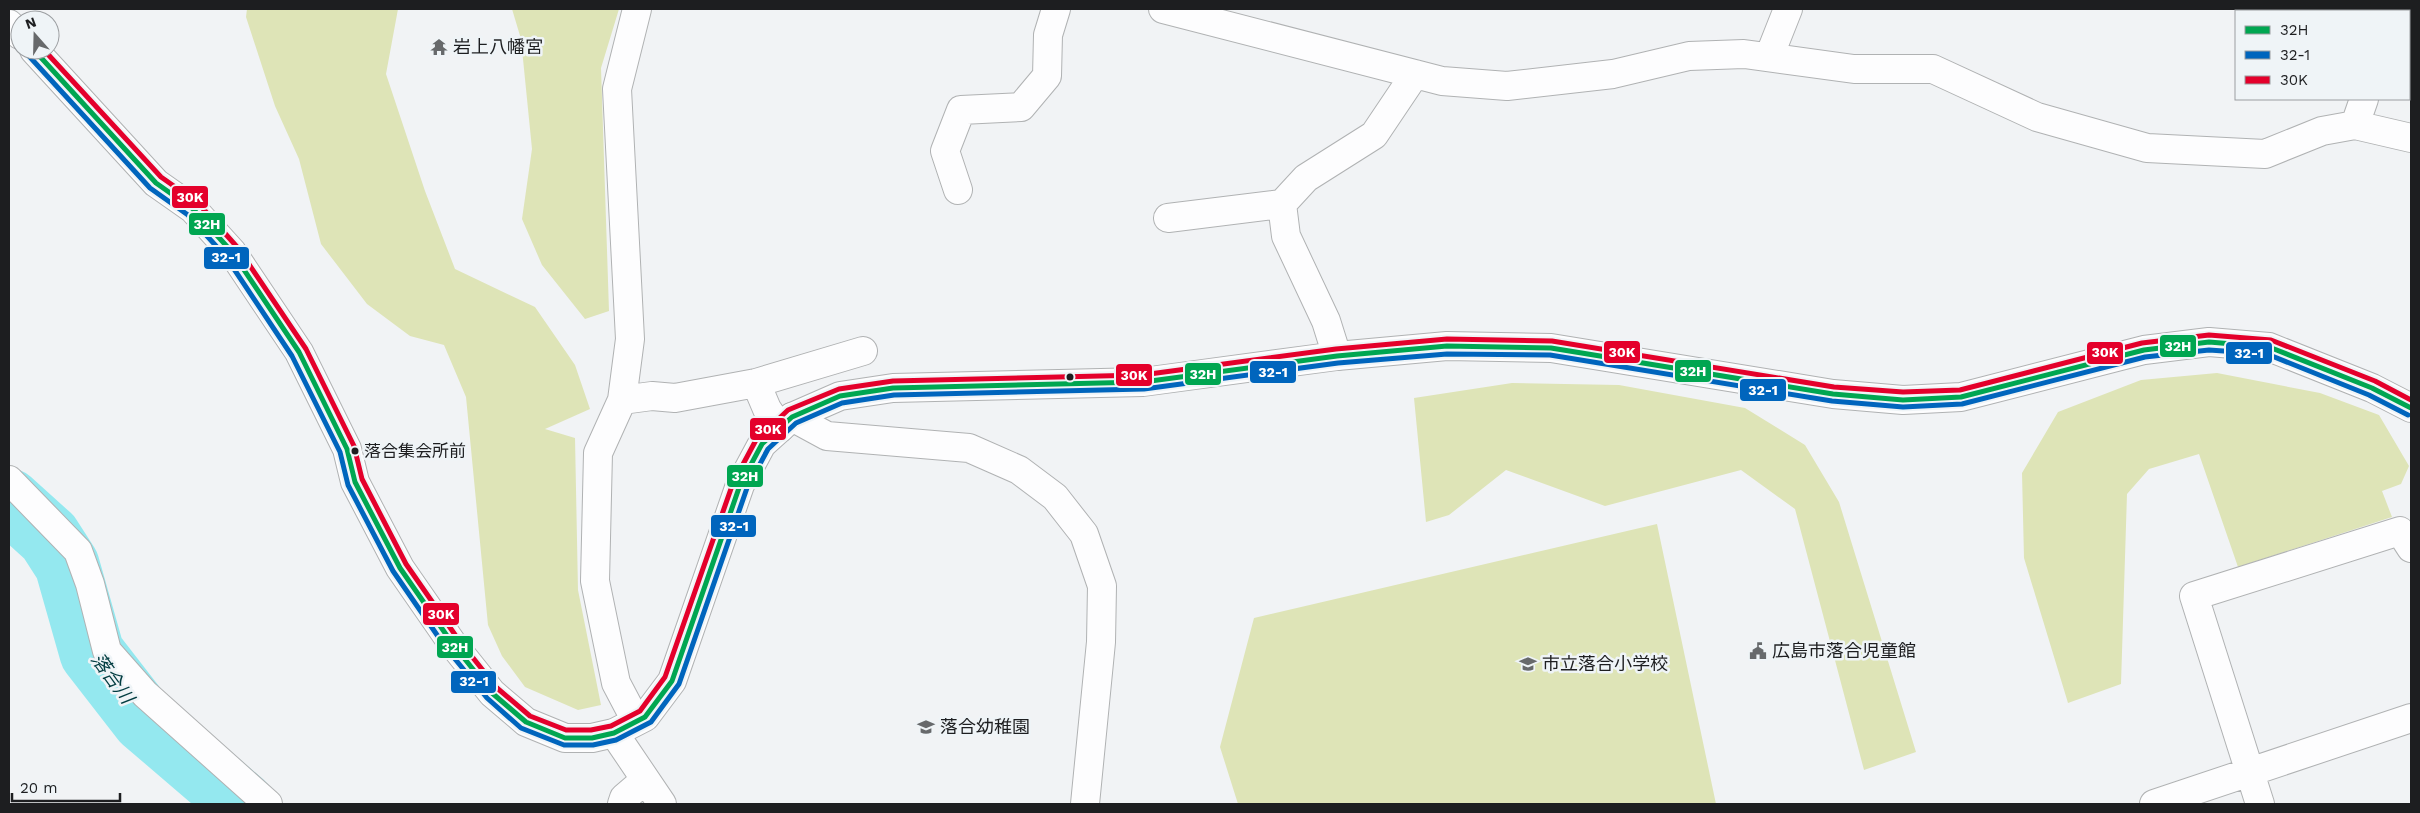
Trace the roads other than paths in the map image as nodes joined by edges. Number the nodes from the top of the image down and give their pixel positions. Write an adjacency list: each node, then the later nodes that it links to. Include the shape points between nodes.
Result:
1 (637, 9): 18 (street, via 617,90 630,339)
2 (1056, 9): 12 (street, via 1048,34 1047,76 1021,107 961,110 944,152)
3 (1163, 9): 5 (street)
4 (1788, 9): 6 (street)
5 (1213, 15): 8 (street)
6 (1769, 58): 8 (street, via 1744,54 1689,56 1613,74 1508,86 1442,81); 10 (street, via 1854,69 1933,69 2037,118 2147,148 2265,154 2322,131)
7 (43, 60): 24 (street, via 156,183 193,209 232,252 300,352 347,449 355,482 400,568 452,643 492,693 526,722 565,738 592,738)
8 (1414, 74): 13 (street, via 1374,135 1306,178)
9 (2364, 100): 10 (street)
10 (2355, 125): 11 (street)
11 (2411, 138)
12 (958, 190)
13 (1282, 204): 14 (street); 16 (street, via 1286,236 1326,321)
14 (1168, 218)
15 (864, 351): 17 (street)
16 (1337, 356): 19 (street, via 1447,346 1551,348 1833,394 1903,400 1960,398 2144,350 2209,342 2269,347 2372,388); 20 (street, via 1143,382 893,388 840,396)
17 (756, 383): 18 (street, via 674,398 652,396); 20 (street, via 767,410)
18 (622, 400): 24 (street, via 598,453 595,580)
19 (2411, 408)
20 (786, 423): 24 (street, via 762,444 740,485 672,681 645,717); 30 (street, via 827,436 969,448 1019,470 1055,497 1084,534 1102,586 1101,642)
21 (9, 480): 27 (street, via 78,550 107,651 145,694)
22 (2411, 548): 25 (street, via 2400,531 2194,596)
23 (2411, 718): 25 (street)
24 (625, 727): 26 (street)
25 (2250, 772): 31 (street); 32 (street)
26 (645, 780): 28 (street, via 624,798); 29 (street)
27 (268, 804)
28 (622, 804)
29 (662, 804)
30 (1085, 804)
31 (2154, 804)
32 (2260, 804)

